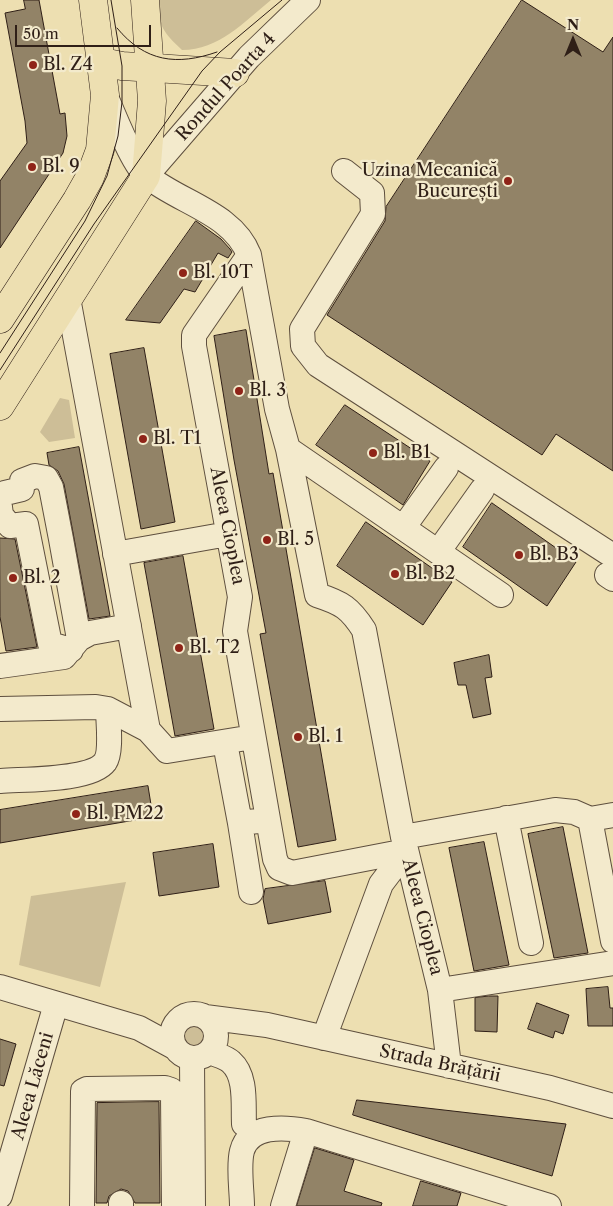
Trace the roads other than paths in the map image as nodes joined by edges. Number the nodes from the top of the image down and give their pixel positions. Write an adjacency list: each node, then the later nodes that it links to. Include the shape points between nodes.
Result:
1 (92, 0): 4 (main road)
2 (145, 0): 5 (main road)
3 (308, 0): 6 (street, Rondul Poarta 4)
4 (102, 62): 5 (main road); 7 (main road)
5 (151, 68): 6 (main road); 9 (main road)
6 (235, 73): 9 (street, Rondul Poarta 4)
7 (105, 94): 9 (street); 12 (main road, via 100,150 90,177)
8 (344, 171): 23 (street, via 372,193 373,214 302,328 304,346 318,365)
9 (146, 176): 10 (street, via 226,224 244,241); 11 (main road)
10 (249, 255): 14 (street, via 277,410); 20 (street, Aleea Cioplea, via 194,335)
11 (68, 298): 13 (main road); 22 (street)
12 (2, 311)
13 (0, 406)
14 (288, 449): 19 (street); 38 (street, via 317,595 349,608 364,630)
15 (446, 468): 19 (street)
16 (482, 490): 21 (street)
17 (0, 496): 26 (street, via 5,492 22,490 22,481 34,476 46,478 51,487)
18 (0, 507): 26 (street, via 1,516 10,526 26,524 50,644)
19 (403, 528): 21 (street)
20 (228, 534): 22 (street); 31 (street, Aleea Cioplea, via 240,597 235,631)
21 (438, 552): 24 (street)
22 (115, 554): 25 (street)
23 (611, 570)
24 (501, 596)
25 (129, 626): 26 (street, via 90,633); 30 (street)
26 (75, 644): 27 (street, via 64,657)
27 (0, 666)
28 (0, 709): 29 (street)
29 (108, 709): 30 (street); 33 (street, via 106,762 95,771)
30 (148, 730): 32 (street, via 167,751)
31 (254, 737): 32 (street); 36 (street, Aleea Cioplea)
32 (225, 742): 37 (street)
33 (0, 781)
34 (602, 817): 35 (street, Aleea Cioplea, via 555,810); 40 (street)
35 (506, 818): 38 (street, Aleea Cioplea); 41 (street)
36 (267, 820): 37 (street); 38 (street, Aleea Cioplea, via 275,859 284,872 292,873)
37 (240, 824): 39 (street)
38 (405, 844): 44 (street, Aleea Cioplea); 50 (street, via 381,884)
39 (251, 892)
40 (613, 940)
41 (531, 943)
42 (613, 963): 44 (street)
43 (0, 987): 45 (street)
44 (440, 990): 52 (street, Aleea Cioplea)
45 (56, 1004): 49 (street); 56 (street, Aleea Lăceni)
46 (206, 1017): 47 (street, Strada Brățării, via 193,1013); 48 (street, Strada Brățării); 51 (street, via 215,1028)
47 (176, 1022): 49 (street, Strada Brățării); 51 (street, via 171,1034)
48 (267, 1026): 50 (street, Strada Brățării); 51 (street, Strada Brățării, via 233,1033)
49 (139, 1028): 51 (street)
50 (324, 1038): 52 (street, Strada Brățării)
51 (198, 1050): 54 (street, via 230,1061 237,1069 242,1082); 59 (street)
52 (449, 1066): 53 (street, Strada Brățării, via 550,1088)
53 (613, 1106)
54 (244, 1124)
55 (306, 1130): 60 (street, via 268,1129 247,1141 242,1151); 61 (street); 62 (street)
56 (0, 1196)
57 (82, 1206): 58 (street, via 82,1091 146,1092 165,1088 171,1090 172,1095)
58 (174, 1206)
59 (193, 1206)
60 (242, 1206)
61 (283, 1206)
62 (549, 1206)

